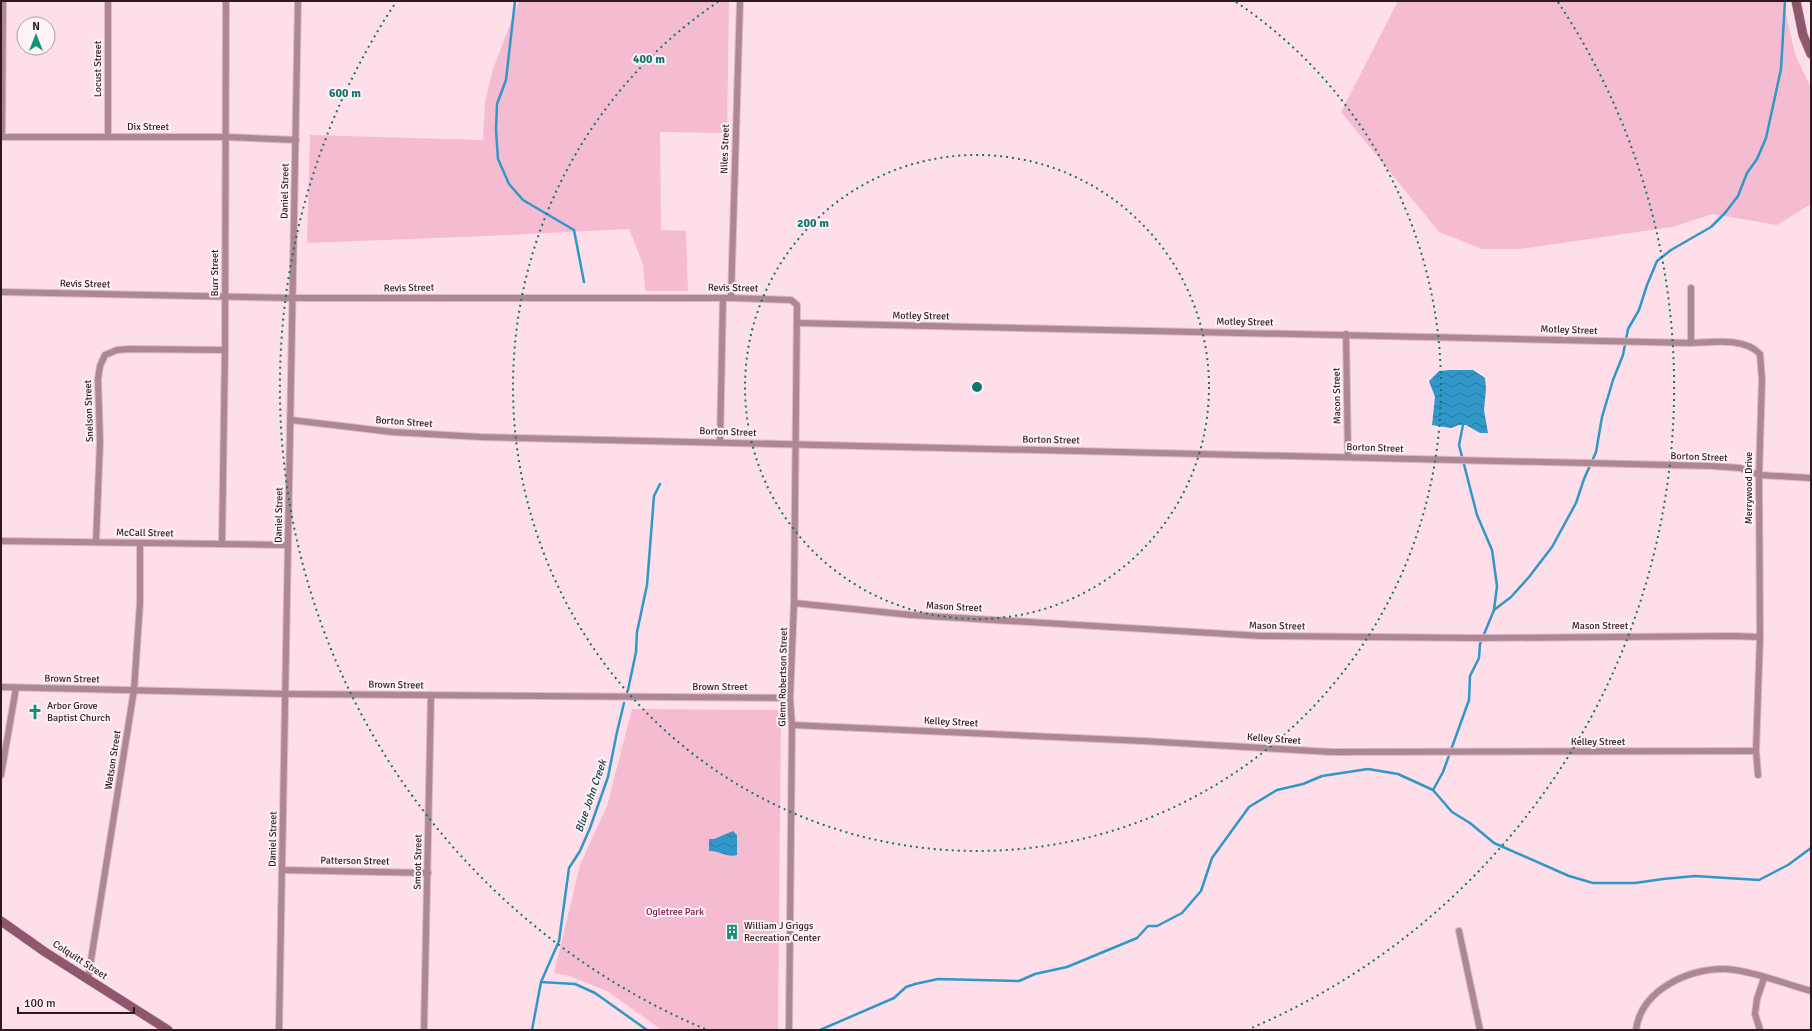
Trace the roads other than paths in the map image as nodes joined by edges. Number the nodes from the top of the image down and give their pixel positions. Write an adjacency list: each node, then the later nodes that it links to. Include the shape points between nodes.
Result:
1 (3, 1): 8 (street)
2 (108, 1): 9 (street, Locust Street)
3 (226, 1): 10 (street, Burr Street)
4 (298, 1): 11 (street, Daniel Street)
5 (740, 1): 17 (street, Niles Street)
6 (1796, 1): 7 (street, via 1803,35)
7 (1811, 54)
8 (1, 137): 9 (street, Dix Street)
9 (108, 137): 10 (street, Dix Street)
10 (226, 137): 11 (street, Dix Street); 14 (street, Burr Street)
11 (296, 140): 15 (street, Daniel Street)
12 (1691, 288): 20 (street)
13 (1, 292): 14 (street, Revis Street)
14 (225, 296): 15 (street, Revis Street); 21 (street, Burr Street)
15 (293, 298): 16 (street, Revis Street); 22 (street, Daniel Street)
16 (723, 298): 17 (street, Revis Street); 23 (street)
17 (731, 298): 18 (street, Revis Street, via 791,300 797,305)
18 (797, 323): 19 (street, Motley Street); 24 (street, Glenn Robertson Street)
19 (1346, 334): 20 (street, Motley Street); 25 (street, Macon Street)
20 (1691, 343): 26 (street, Merrywood Drive, via 1745,344 1754,347 1760,354 1762,380)
21 (225, 350): 29 (street, Snelson Street, via 130,348 105,355 98,379 100,442); 31 (street, Burr Street)
22 (291, 420): 23 (street, Borton Street, via 392,432 481,437); 32 (street, Daniel Street)
23 (720, 442): 24 (street, Borton Street)
24 (795, 444): 25 (street, Borton Street); 33 (street, Glenn Robertson Street)
25 (1348, 457): 26 (street, Borton Street, via 1711,466 1740,468)
26 (1759, 475): 27 (street, Borton Street); 34 (street, Merrywood Drive)
27 (1811, 478)
28 (1, 541): 29 (street, McCall Street)
29 (96, 542): 30 (street, McCall Street)
30 (140, 544): 31 (street, McCall Street); 37 (street, Watson Street, via 140,603)
31 (222, 544): 32 (street, McCall Street)
32 (288, 545): 38 (street, Daniel Street)
33 (794, 603): 34 (street, Mason Street, via 911,615 1261,636); 40 (street, Glenn Robertson Street)
34 (1760, 637): 42 (street, Merrywood Drive)
35 (1, 687): 36 (street, Brown Street)
36 (16, 688): 37 (street, Brown Street); 43 (street)
37 (134, 690): 38 (street, Brown Street); 50 (street, Watson Street)
38 (286, 694): 39 (street, Brown Street); 45 (street, Daniel Street)
39 (431, 695): 40 (street, Brown Street); 46 (street, Smoot Street)
40 (790, 698): 41 (street, Glenn Robertson Street)
41 (792, 725): 42 (street, Kelley Street, via 1332,752); 55 (street, Glenn Robertson Street)
42 (1756, 751): 44 (street, Merrywood Drive)
43 (1, 775)
44 (1758, 775)
45 (282, 870): 46 (street, Patterson Street); 54 (street, Daniel Street)
46 (428, 872): 52 (street, Smoot Street)
47 (1, 921): 50 (street, Colquitt Street)
48 (1459, 931): 56 (street)
49 (1764, 978): 51 (street); 57 (street, via 1726,969 1710,969 1687,975 1665,986 1651,998 1641,1014); 58 (street, via 1755,1014)
50 (88, 979): 53 (street, Colquitt Street)
51 (1811, 991)
52 (424, 1028)
53 (168, 1030)
54 (279, 1030)
55 (788, 1030)
56 (1480, 1030)
57 (1636, 1030)
58 (1760, 1030)

